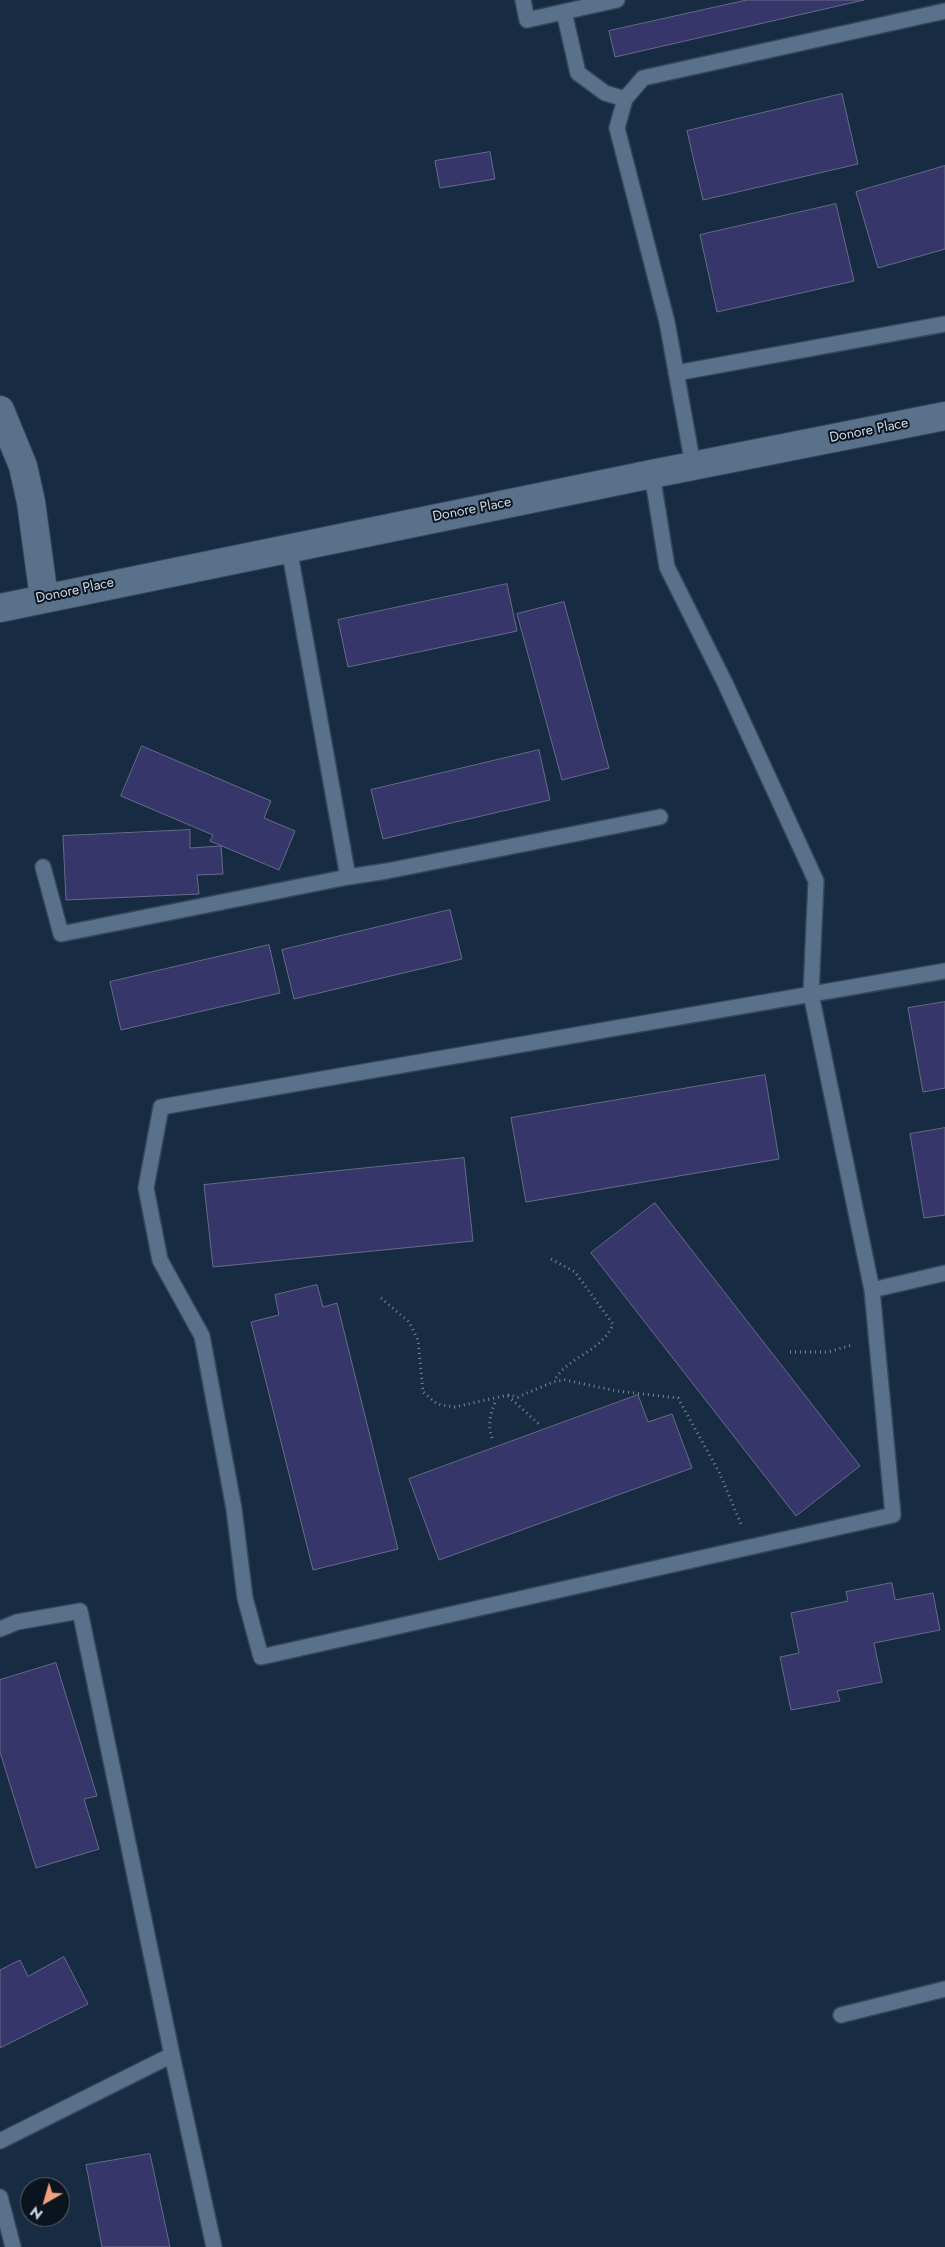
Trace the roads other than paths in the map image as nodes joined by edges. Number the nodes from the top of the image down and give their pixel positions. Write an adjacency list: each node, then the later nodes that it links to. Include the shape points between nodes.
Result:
1 (523, 0): 4 (lane, via 528,20)
2 (617, 0): 4 (lane)
3 (945, 11): 5 (lane, via 643,78)
4 (564, 12): 5 (lane, via 578,73 605,93)
5 (624, 99): 7 (lane, via 617,128 667,322)
6 (945, 324): 7 (lane)
7 (676, 373): 10 (lane)
8 (0, 411): 13 (street, via 23,466)
9 (945, 416): 10 (street, Donore Place)
10 (693, 465): 11 (street, Donore Place)
11 (652, 474): 12 (street, Donore Place); 19 (lane, via 666,567 725,683 816,881)
12 (289, 548): 13 (street, Donore Place); 17 (lane)
13 (44, 598): 14 (street, Donore Place)
14 (0, 608)
15 (660, 817): 17 (lane)
16 (43, 866): 17 (lane, via 62,934)
17 (348, 877)
18 (945, 971): 19 (lane)
19 (811, 994): 21 (lane); 21 (lane, via 160,1107 146,1188 160,1260 202,1336 234,1509 245,1598 261,1657 893,1515)
20 (945, 1274): 21 (lane)
21 (872, 1290)
22 (0, 1629): 25 (lane, via 18,1622 80,1611)
23 (945, 1989): 24 (lane)
24 (841, 2015)
25 (172, 2055): 26 (lane); 29 (lane)
26 (0, 2141)
27 (0, 2197): 28 (lane)
28 (13, 2247)
29 (214, 2247)

